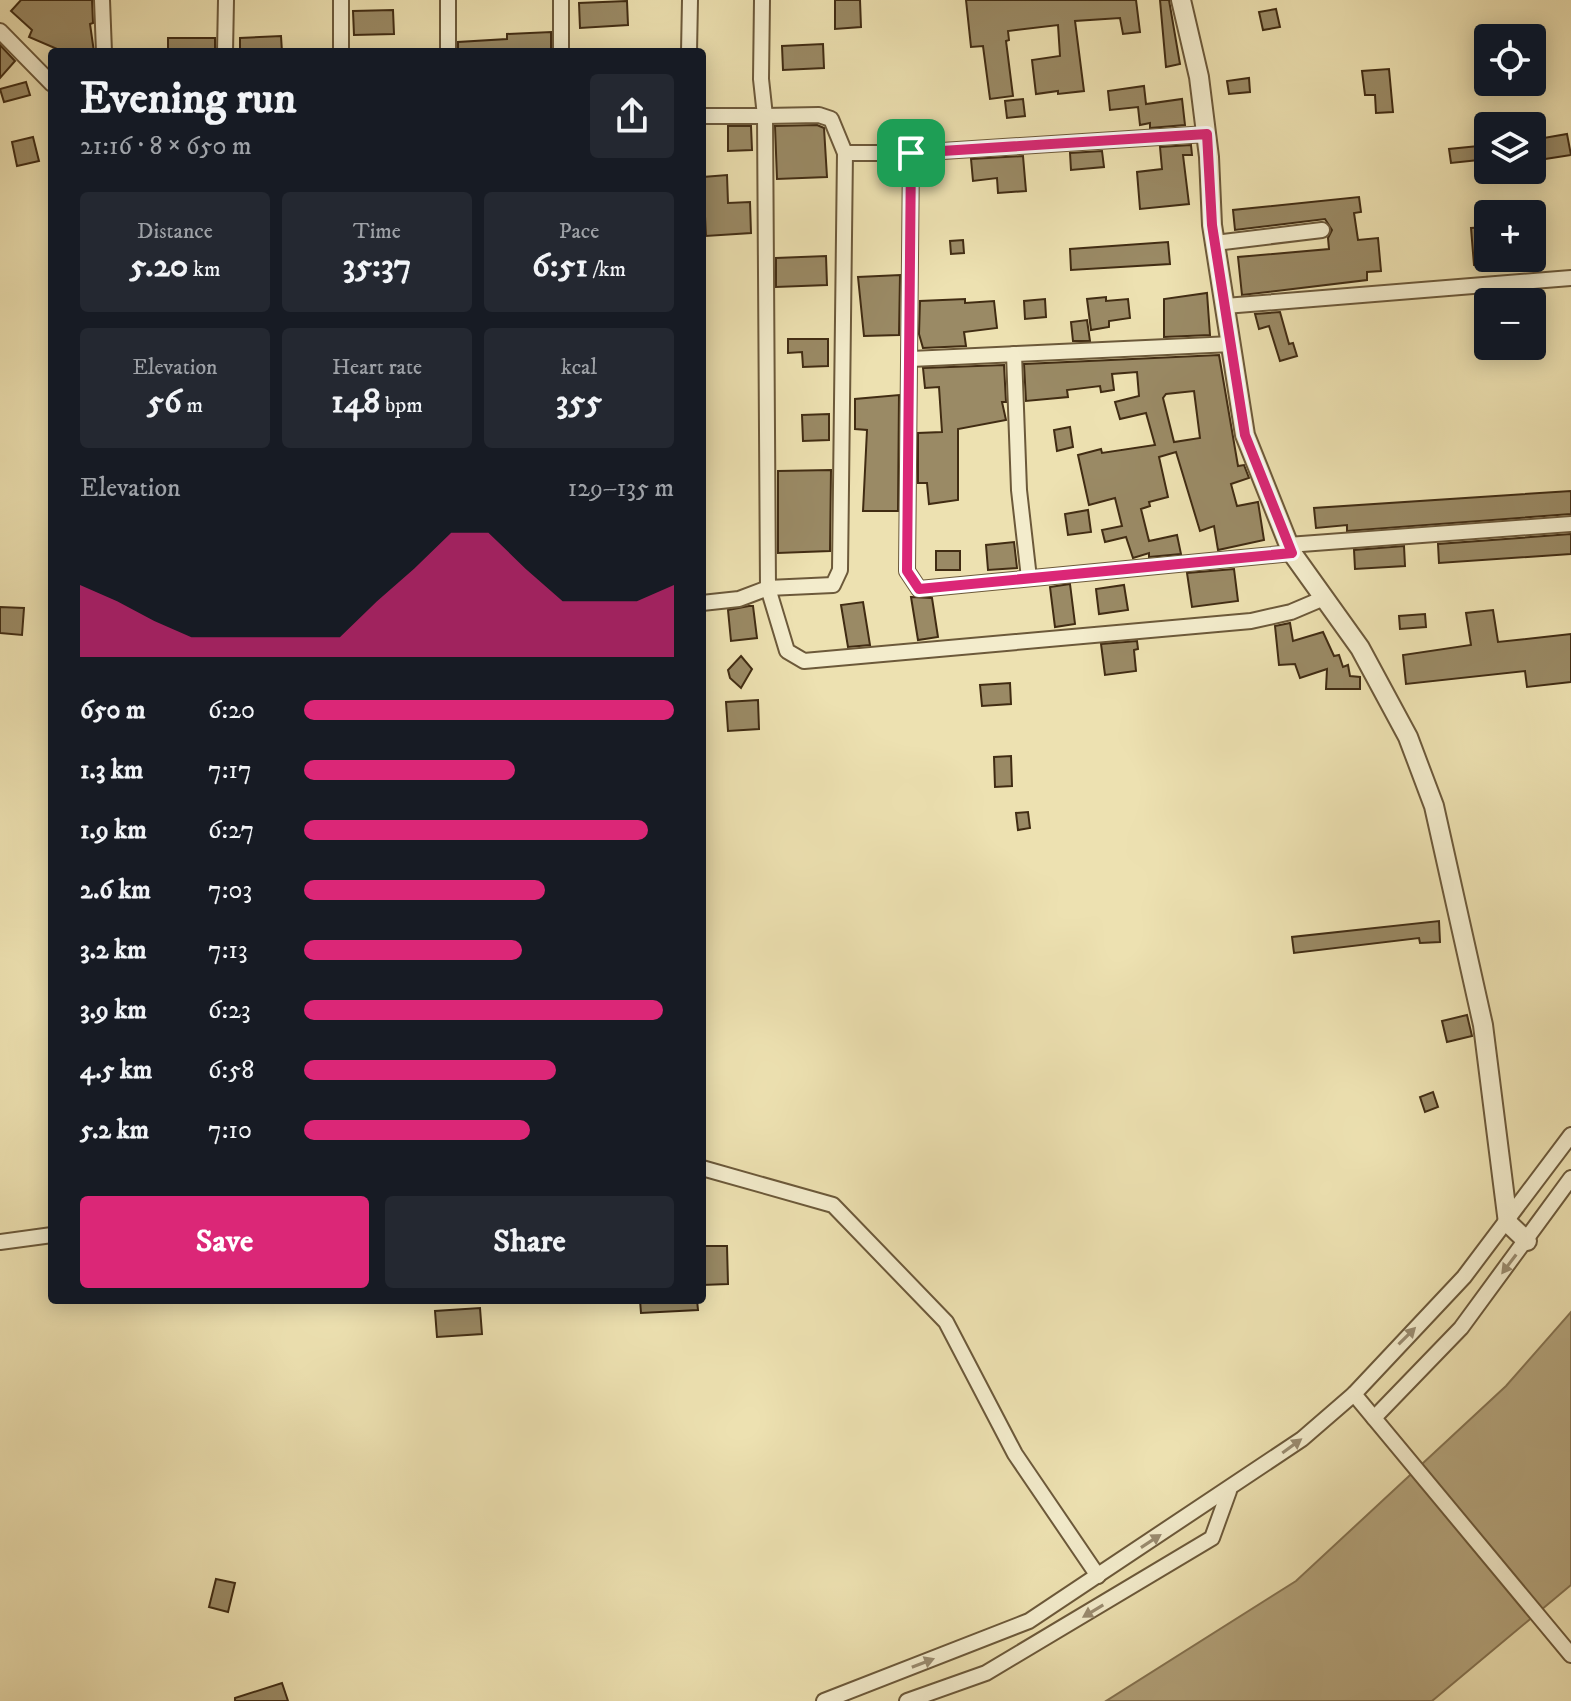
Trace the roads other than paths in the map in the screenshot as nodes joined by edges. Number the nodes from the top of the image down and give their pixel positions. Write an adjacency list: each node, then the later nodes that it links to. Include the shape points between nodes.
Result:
1 (102, 0): 10 (street)
2 (226, 0): 11 (street)
3 (341, 0): 12 (street)
4 (448, 0): 13 (street)
5 (561, 0): 14 (street)
6 (690, 0): 15 (street)
7 (762, 0): 18 (street)
8 (1181, 0): 19 (street)
9 (0, 31): 16 (street)
10 (104, 48)
11 (225, 48)
12 (341, 48)
13 (448, 48)
14 (561, 48)
15 (689, 48)
16 (48, 80)
17 (706, 116): 18 (street)
18 (765, 116): 20 (street, via 831,119); 32 (street)
19 (1207, 134): 21 (street); 23 (street)
20 (845, 153): 21 (street); 32 (street, via 840,570 833,585)
21 (911, 153): 28 (street)
22 (1322, 230): 23 (street)
23 (1215, 243): 25 (street)
24 (1571, 278): 25 (street)
25 (1225, 306): 26 (street)
26 (1232, 344): 27 (street); 30 (street, via 1245,435)
27 (1014, 354): 28 (street); 31 (street, via 1019,490)
28 (911, 359): 31 (street, via 907,571 919,589)
29 (1571, 524): 30 (street)
30 (1290, 549): 31 (street); 33 (street)
31 (1029, 578)
32 (768, 588): 33 (street, via 787,651 804,661 1251,621); 34 (street, via 739,599)
33 (1324, 598): 38 (street, via 1360,648 1408,737 1434,806 1483,1025)
34 (706, 603)
35 (1571, 1135): 38 (street)
36 (706, 1169): 45 (street, via 833,1205 946,1322 1015,1454)
37 (1571, 1178): 40 (street)
38 (1508, 1223): 40 (street); 42 (street, one-way to 38)
39 (48, 1236): 41 (street)
40 (1527, 1241): 43 (street, one-way to 43, via 1461,1328)
41 (0, 1242)
42 (1354, 1394): 43 (street); 44 (street, one-way to 42)
43 (1374, 1418): 46 (street)
44 (1229, 1491): 45 (street, one-way to 44); 48 (street, one-way to 48, via 1212,1538 986,1673)
45 (1098, 1576): 47 (street, one-way to 45, via 1029,1621)
46 (1571, 1655)
47 (824, 1701)
48 (907, 1701)

